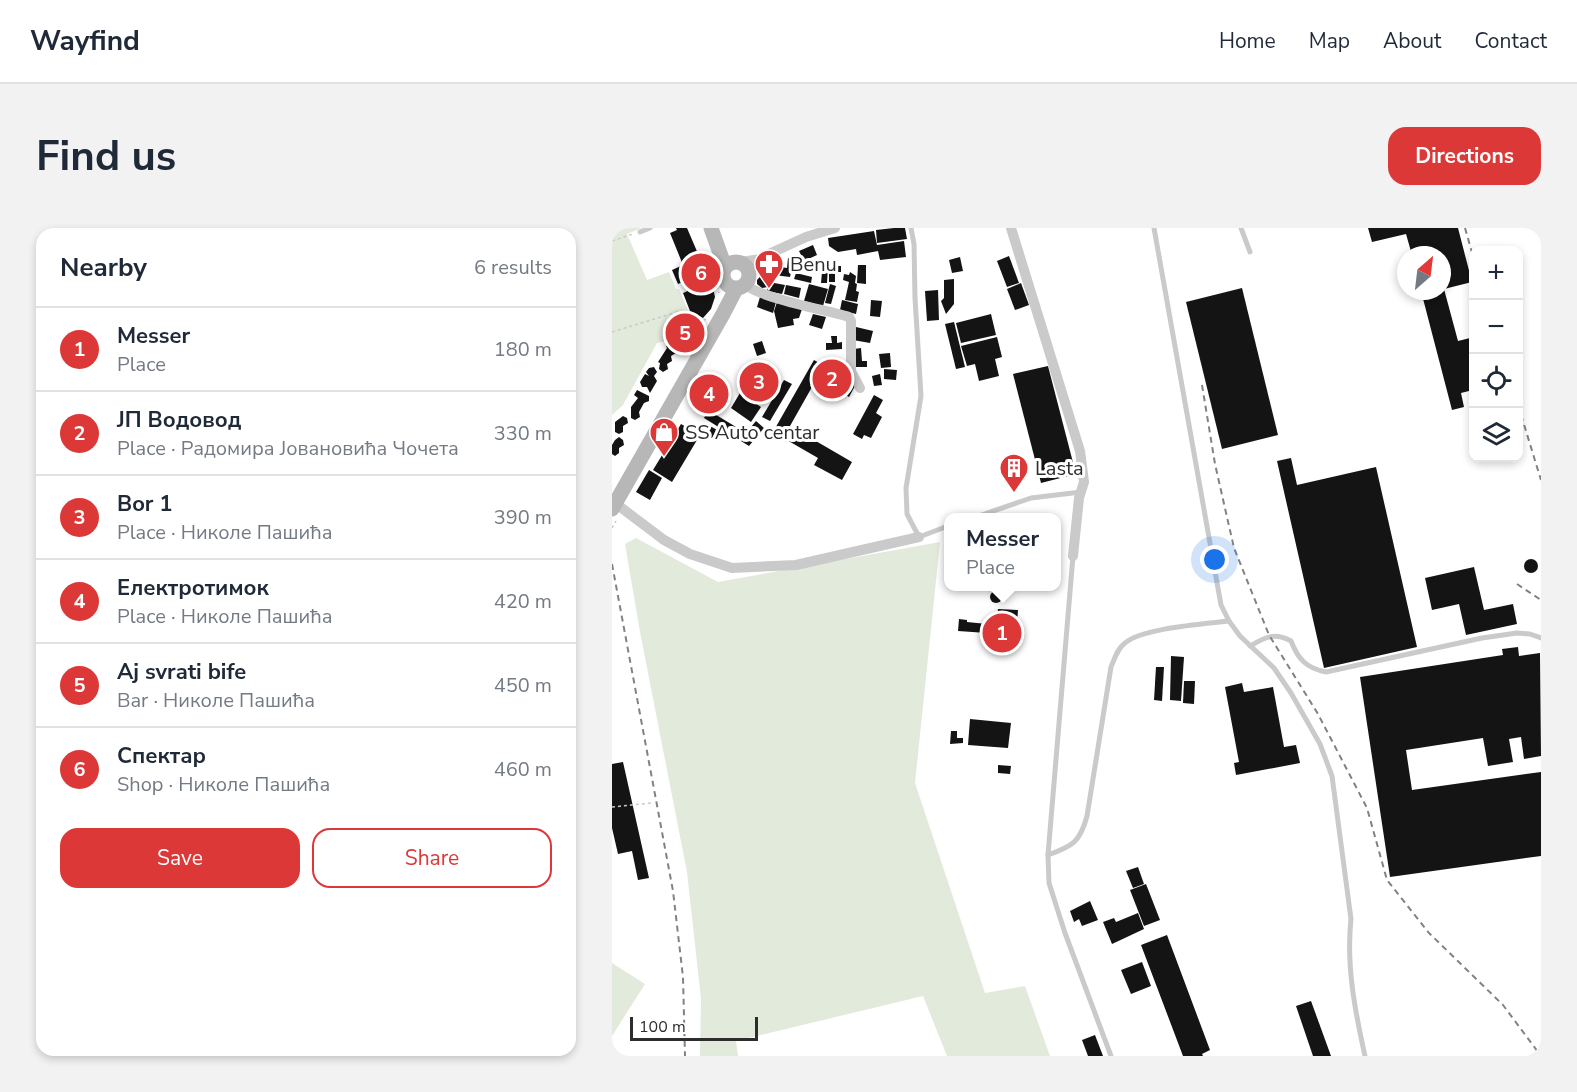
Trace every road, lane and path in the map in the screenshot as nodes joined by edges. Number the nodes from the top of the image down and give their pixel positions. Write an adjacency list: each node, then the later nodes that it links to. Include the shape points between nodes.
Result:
1 (650, 228): 8 (lane)
2 (711, 228): 11 (street, via 718,243 724,246)
3 (835, 228): 11 (street, via 761,259)
4 (911, 228): 19 (lane, via 921,396 906,488 908,514)
5 (1011, 228): 15 (street, via 1080,451 1084,482)
6 (1154, 228): 21 (lane, via 1221,605)
7 (1241, 228): 10 (lane)
8 (640, 232): 9 (path)
9 (612, 241)
10 (1250, 252)
11 (732, 279): 14 (street, via 750,289 849,317 851,371); 16 (street)
12 (710, 319): 13 (path, via 677,312)
13 (612, 332)
14 (860, 388)
15 (1081, 492): 17 (lane, via 1031,498); 20 (street)
16 (613, 507): 19 (street, via 619,506 690,554 732,568 796,565)
17 (988, 513)
18 (944, 528): 19 (lane)
19 (919, 537)
20 (1073, 556): 26 (lane)
21 (1228, 621): 23 (lane); 26 (lane, via 1154,632 1125,642 1117,651 1083,833 1068,848)
22 (1541, 638): 23 (lane, via 1517,633 1482,638 1326,672 1306,666 1291,641 1280,635 1269,635)
23 (1250, 646): 28 (lane, via 1274,668 1291,693 1320,744 1332,776 1352,919 1349,941 1353,994)
24 (651, 803): 25 (path)
25 (612, 807)
26 (1048, 855): 27 (lane, via 1049,883)
27 (1111, 1056)
28 (1365, 1056)

